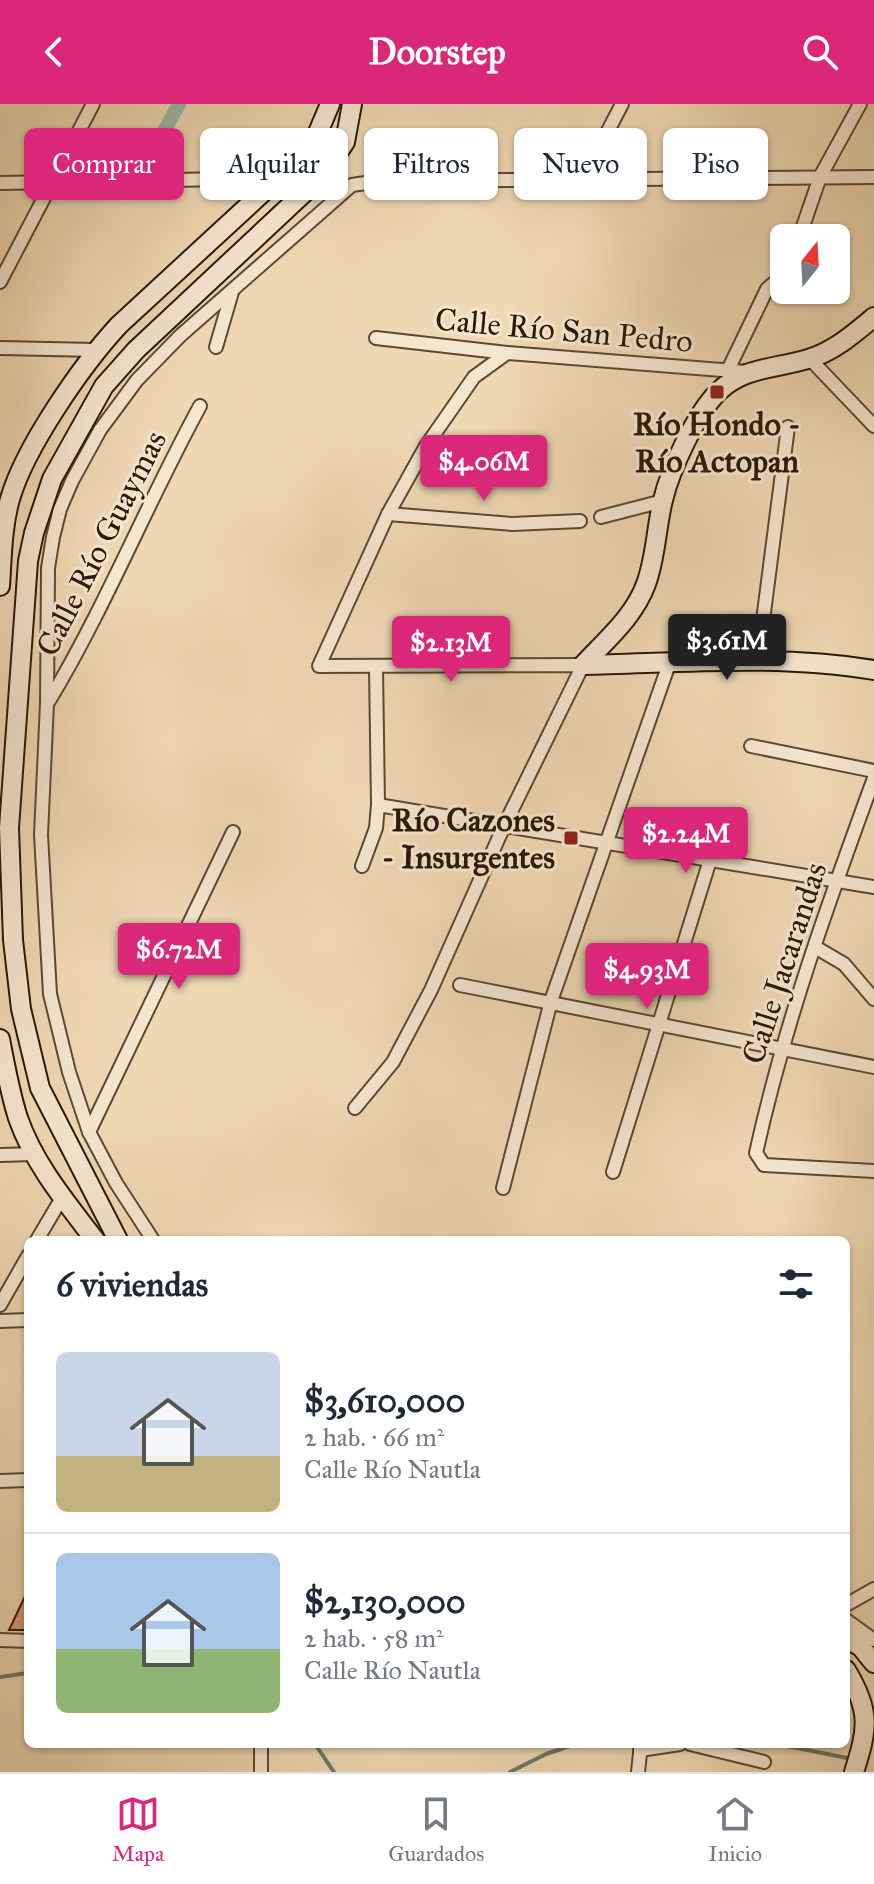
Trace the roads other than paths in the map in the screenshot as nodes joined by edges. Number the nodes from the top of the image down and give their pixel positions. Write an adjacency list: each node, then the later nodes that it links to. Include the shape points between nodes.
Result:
1 (93, 104): 6 (street)
2 (330, 104): 7 (main road)
3 (352, 104): 27 (main road, via 345,142 322,176)
4 (622, 104): 8 (street)
5 (860, 104): 10 (street)
6 (80, 128)
7 (320, 128)
8 (610, 128)
9 (647, 177): 10 (street)
10 (820, 177): 11 (street); 17 (street)
11 (874, 177)
12 (514, 178): 20 (street, via 352,185)
13 (0, 183): 14 (street)
14 (24, 183)
15 (43, 200): 18 (street)
16 (255, 200): 25 (main road)
17 (804, 224)
18 (0, 282)
19 (770, 286): 29 (street)
20 (232, 292): 23 (street); 30 (street)
21 (874, 317): 28 (main road)
22 (376, 338): 26 (street, Calle Río San Pedro)
23 (216, 347)
24 (0, 348): 25 (street)
25 (96, 350): 37 (main road, via 54,411)
26 (507, 353): 29 (street, Calle Río San Pedro); 38 (street, via 474,377)
27 (130, 356): 30 (street); 34 (main road, via 104,386)
28 (810, 359): 29 (main road); 32 (street)
29 (738, 371): 36 (main road, via 695,426)
30 (137, 380): 35 (street)
31 (200, 406): 47 (street, Calle Río Guaymas)
32 (874, 426)
33 (788, 427): 42 (street)
34 (79, 429): 35 (street); 77 (main road, via 52,479 28,561 9,828 13,940 21,1009 40,1088)
35 (100, 430): 47 (street, via 60,509 48,568)
36 (663, 501): 39 (street); 44 (main road, via 641,594 624,622)
37 (3, 512): 41 (main road)
38 (388, 514): 40 (street, via 512,524); 45 (street, via 319,666)
39 (601, 517)
40 (580, 521)
41 (0, 586)
42 (758, 659): 43 (main road); 46 (main road)
43 (669, 664): 44 (main road); 54 (street)
44 (583, 665): 45 (street); 52 (street)
45 (376, 667): 51 (street)
46 (874, 670)
47 (47, 703): 68 (street, via 41,835 49,986)
48 (751, 746): 49 (street)
49 (874, 771)
50 (874, 778): 57 (street, Calle Jacarandas)
51 (378, 805): 52 (street); 56 (street)
52 (504, 826): 54 (street); 67 (street, via 393,1062)
53 (233, 832): 68 (street)
54 (605, 844): 55 (street); 62 (street)
55 (710, 860): 57 (street); 63 (street)
56 (362, 866)
57 (836, 882): 58 (street); 59 (street, Calle Jacarandas)
58 (874, 887)
59 (815, 947): 61 (street, via 844,964); 65 (street, Calle Jacarandas)
60 (460, 985): 62 (street)
61 (874, 999)
62 (551, 1001): 63 (street); 73 (street)
63 (662, 1023): 65 (street); 72 (street)
64 (0, 1039): 69 (main road, via 18,1118)
65 (783, 1049): 66 (street); 71 (street, Calle Jacarandas, via 756,1153 764,1165)
66 (874, 1067)
67 (355, 1108)
68 (89, 1132): 78 (street)
69 (35, 1154): 70 (street); 74 (main road)
70 (0, 1155)
71 (874, 1171)
72 (613, 1172)
73 (503, 1188)
74 (63, 1196): 75 (street); 76 (main road)
75 (39, 1236)
76 (92, 1236)
77 (116, 1236)
78 (150, 1236)
79 (24, 1263): 80 (street)
80 (0, 1305)
81 (24, 1320): 82 (street)
82 (0, 1321)
83 (24, 1480): 84 (street)
84 (0, 1481)
85 (874, 1589): 86 (street)
86 (850, 1603)
87 (850, 1623): 90 (street)
88 (0, 1640): 91 (street)
89 (850, 1640): 92 (main road)
90 (874, 1640)
91 (24, 1641)
92 (874, 1663)
93 (850, 1677): 100 (main road, via 862,1697 865,1727)
94 (261, 1748): 99 (street)
95 (641, 1748): 98 (street)
96 (706, 1748): 97 (street)
97 (764, 1762)
98 (635, 1771)
99 (261, 1772)
100 (854, 1772)

